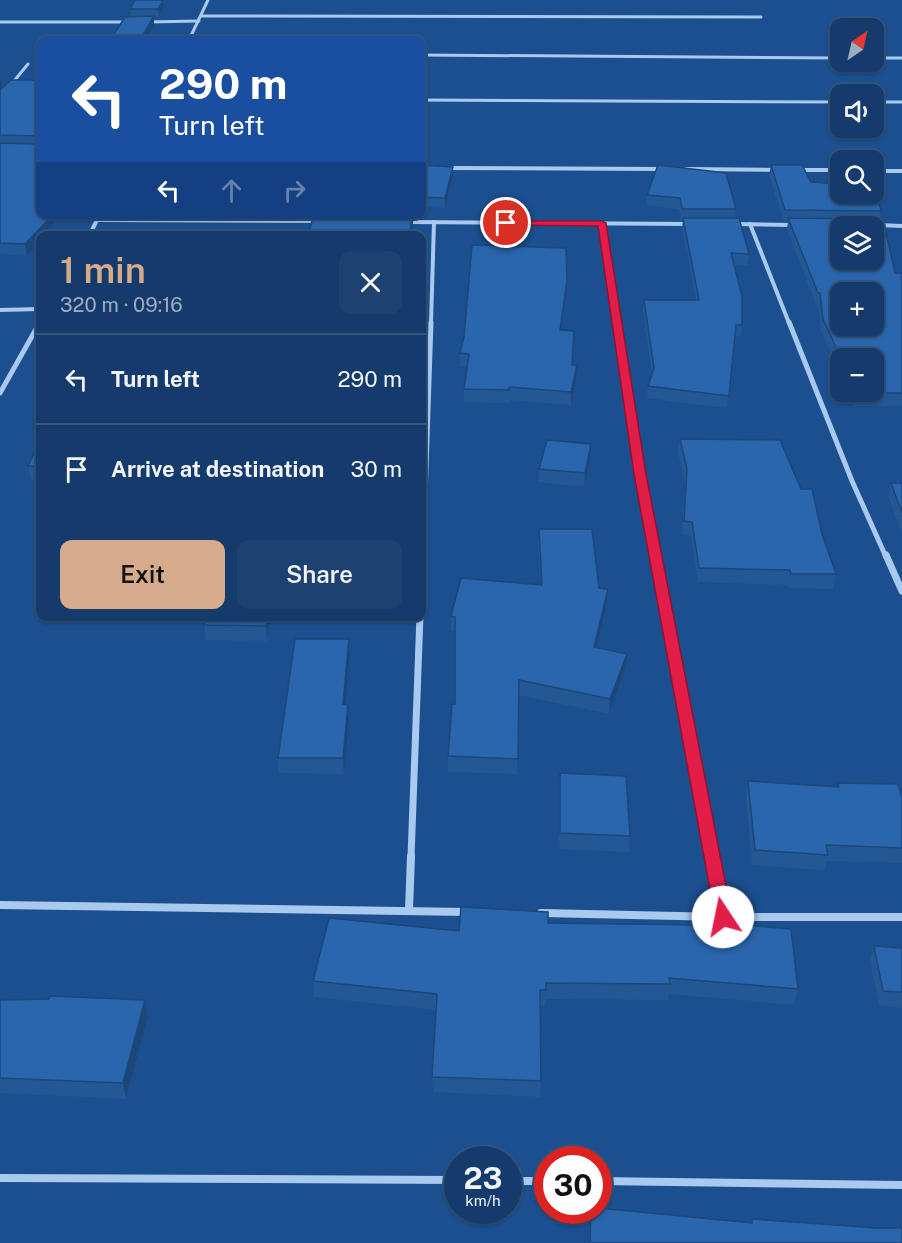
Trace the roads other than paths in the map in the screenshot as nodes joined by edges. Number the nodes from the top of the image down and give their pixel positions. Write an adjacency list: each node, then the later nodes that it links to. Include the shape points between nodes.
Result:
1 (208, 0): 2 (street)
2 (201, 16): 3 (street); 4 (street)
3 (761, 17)
4 (199, 21): 5 (street); 6 (street)
5 (0, 22)
6 (191, 36)
7 (426, 55): 8 (street)
8 (830, 58)
9 (884, 58): 10 (street)
10 (902, 58)
11 (28, 64): 12 (street)
12 (0, 98)
13 (426, 100): 14 (street)
14 (830, 102)
15 (884, 102): 16 (street)
16 (902, 102)
17 (445, 168): 18 (street)
18 (673, 169)
19 (685, 169): 20 (street)
20 (780, 170)
21 (792, 170): 22 (street)
22 (830, 170)
23 (884, 171): 24 (street)
24 (902, 171)
25 (97, 220): 26 (street); 36 (street)
26 (321, 221)
27 (400, 222): 28 (street)
28 (435, 222): 29 (street); 41 (street)
29 (602, 223): 30 (street); 49 (street, via 640,474)
30 (693, 224)
31 (727, 224): 32 (street)
32 (750, 224): 33 (street); 42 (street, via 852,481)
33 (797, 225)
34 (884, 225): 35 (street)
35 (902, 226)
36 (92, 231)
37 (36, 309): 38 (street)
38 (0, 310)
39 (36, 328): 40 (street)
40 (0, 393)
41 (426, 473)
42 (902, 591)
43 (420, 621): 45 (street)
44 (0, 905): 45 (street)
45 (410, 910): 46 (street)
46 (479, 912)
47 (537, 913): 49 (street)
48 (902, 916): 49 (street)
49 (723, 917)
50 (0, 1178): 51 (street)
51 (444, 1180)
52 (612, 1181): 53 (street)
53 (902, 1185)

